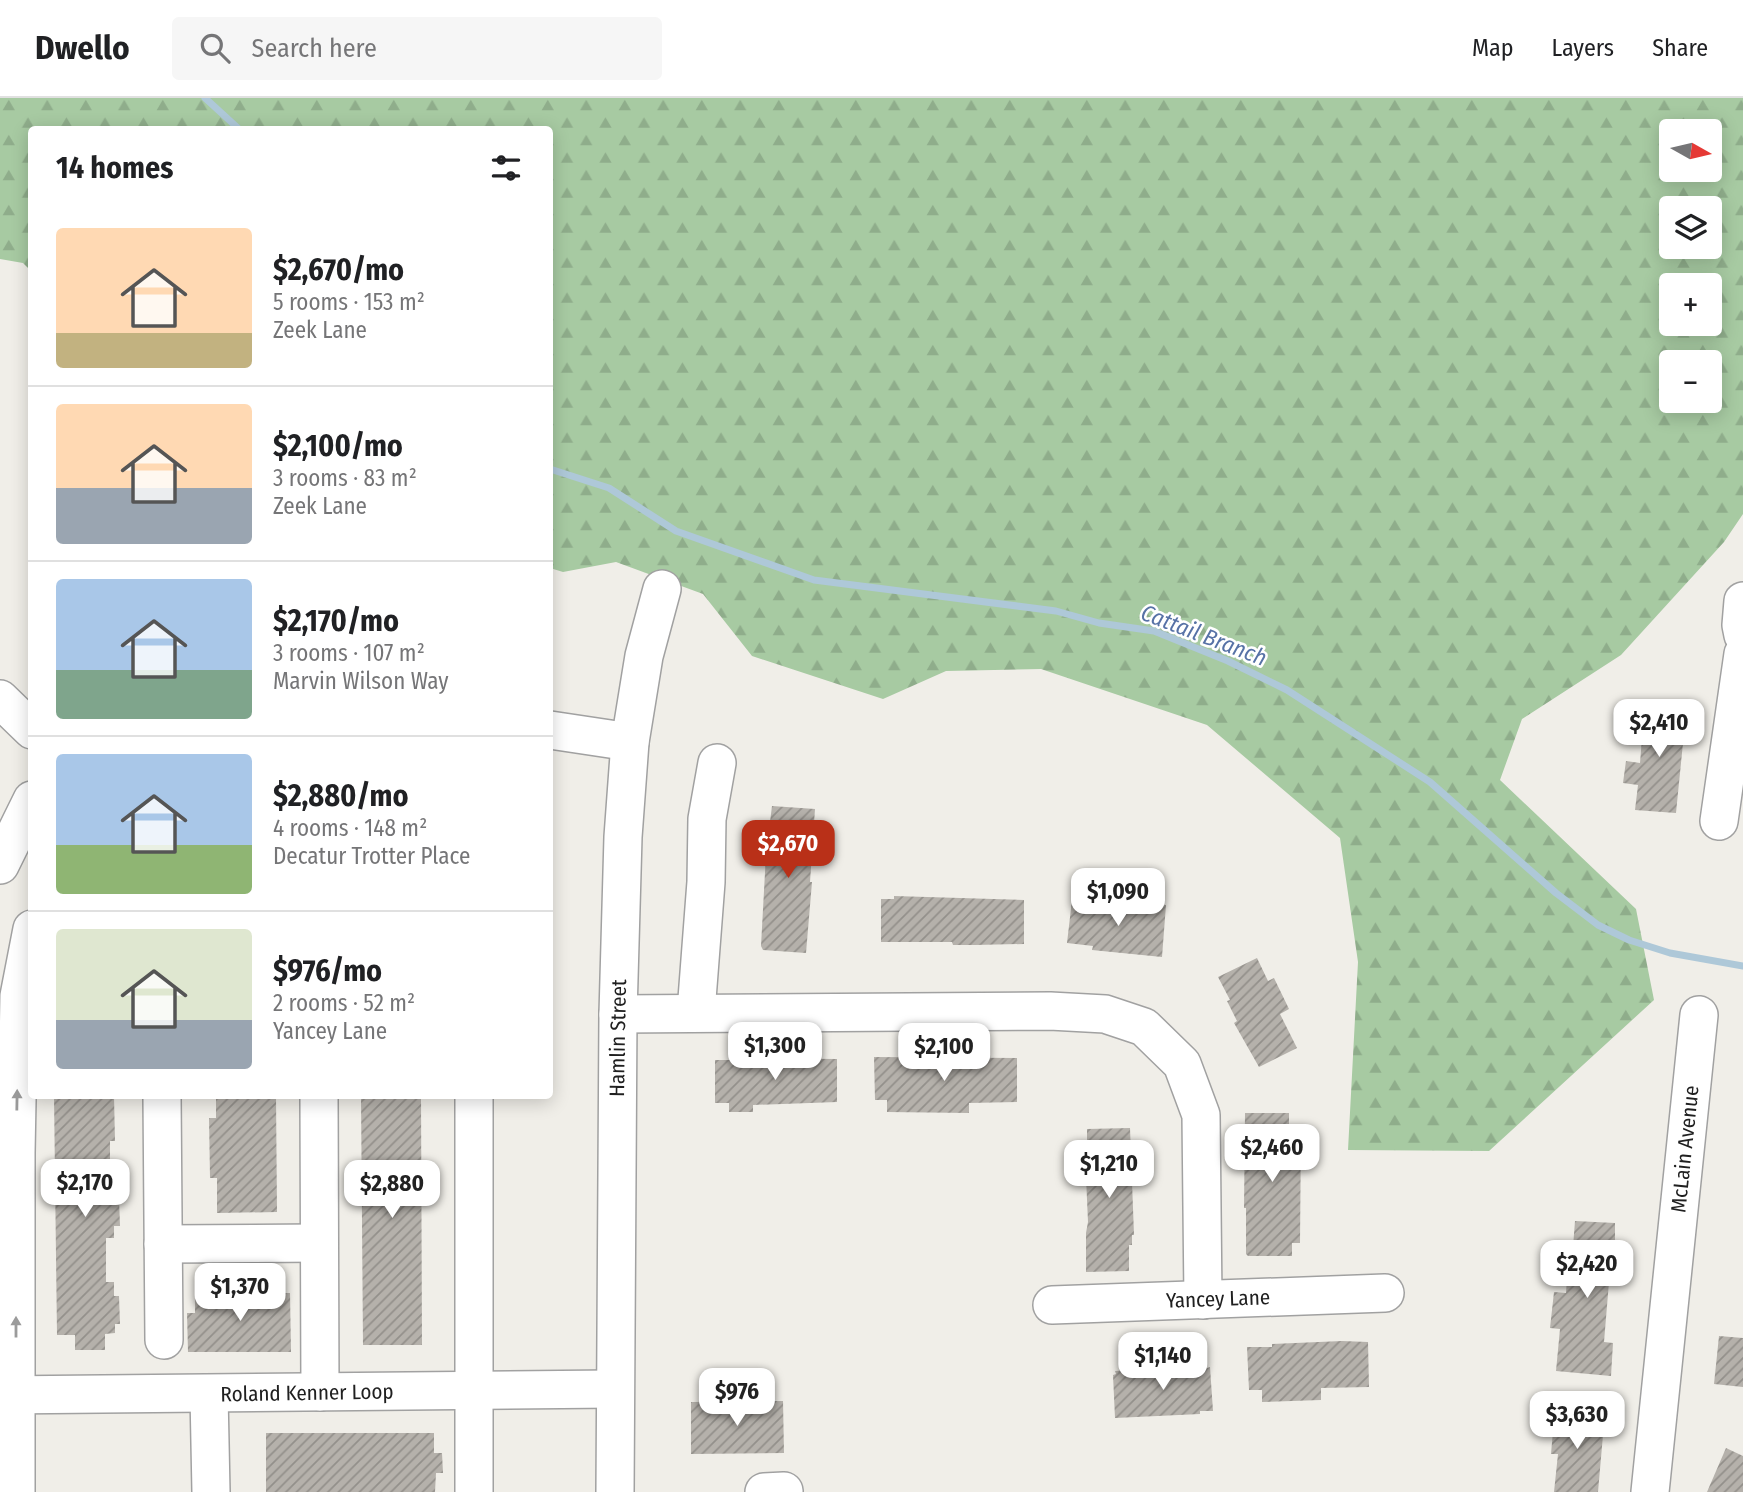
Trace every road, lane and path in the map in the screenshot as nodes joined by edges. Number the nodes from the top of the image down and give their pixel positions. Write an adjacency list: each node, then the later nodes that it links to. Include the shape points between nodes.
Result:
1 (662, 589): 8 (street, Hamlin Street)
2 (1743, 601): 3 (street)
3 (1743, 635)
4 (1743, 654): 11 (street)
5 (0, 699): 6 (street)
6 (28, 726)
7 (553, 730): 8 (street)
8 (630, 742): 15 (street, Hamlin Street)
9 (717, 763): 14 (street, via 707,819)
10 (28, 808): 12 (street)
11 (1719, 821)
12 (0, 865)
13 (28, 950): 20 (street, one-way to 13, via 19,996)
14 (696, 1012): 15 (street); 24 (street, via 1050,1011 1105,1014 1144,1027 1182,1064 1201,1115)
15 (618, 1014): 27 (street, Hamlin Street)
16 (1699, 1015): 38 (street, McLain Avenue)
17 (162, 1099): 22 (street)
18 (319, 1099): 21 (street)
19 (474, 1099): 28 (street)
20 (8, 1153): 31 (street, one-way to 20)
21 (319, 1243): 22 (street); 29 (street)
22 (163, 1244): 26 (street)
23 (1385, 1293): 24 (street, Yancey Lane)
24 (1203, 1300): 25 (street, Yancey Lane)
25 (1052, 1305)
26 (164, 1340)
27 (614, 1389): 28 (street, Roland Kenner Loop); 36 (street, Hamlin Street)
28 (473, 1390): 29 (street, Roland Kenner Loop); 35 (street)
29 (320, 1392): 30 (street, Roland Kenner Loop)
30 (209, 1394): 31 (street, Roland Kenner Loop); 34 (street)
31 (8, 1396): 32 (street)
32 (10, 1475)
33 (784, 1491): 37 (street)
34 (211, 1492)
35 (474, 1492)
36 (615, 1492)
37 (764, 1492)
38 (1650, 1492)

